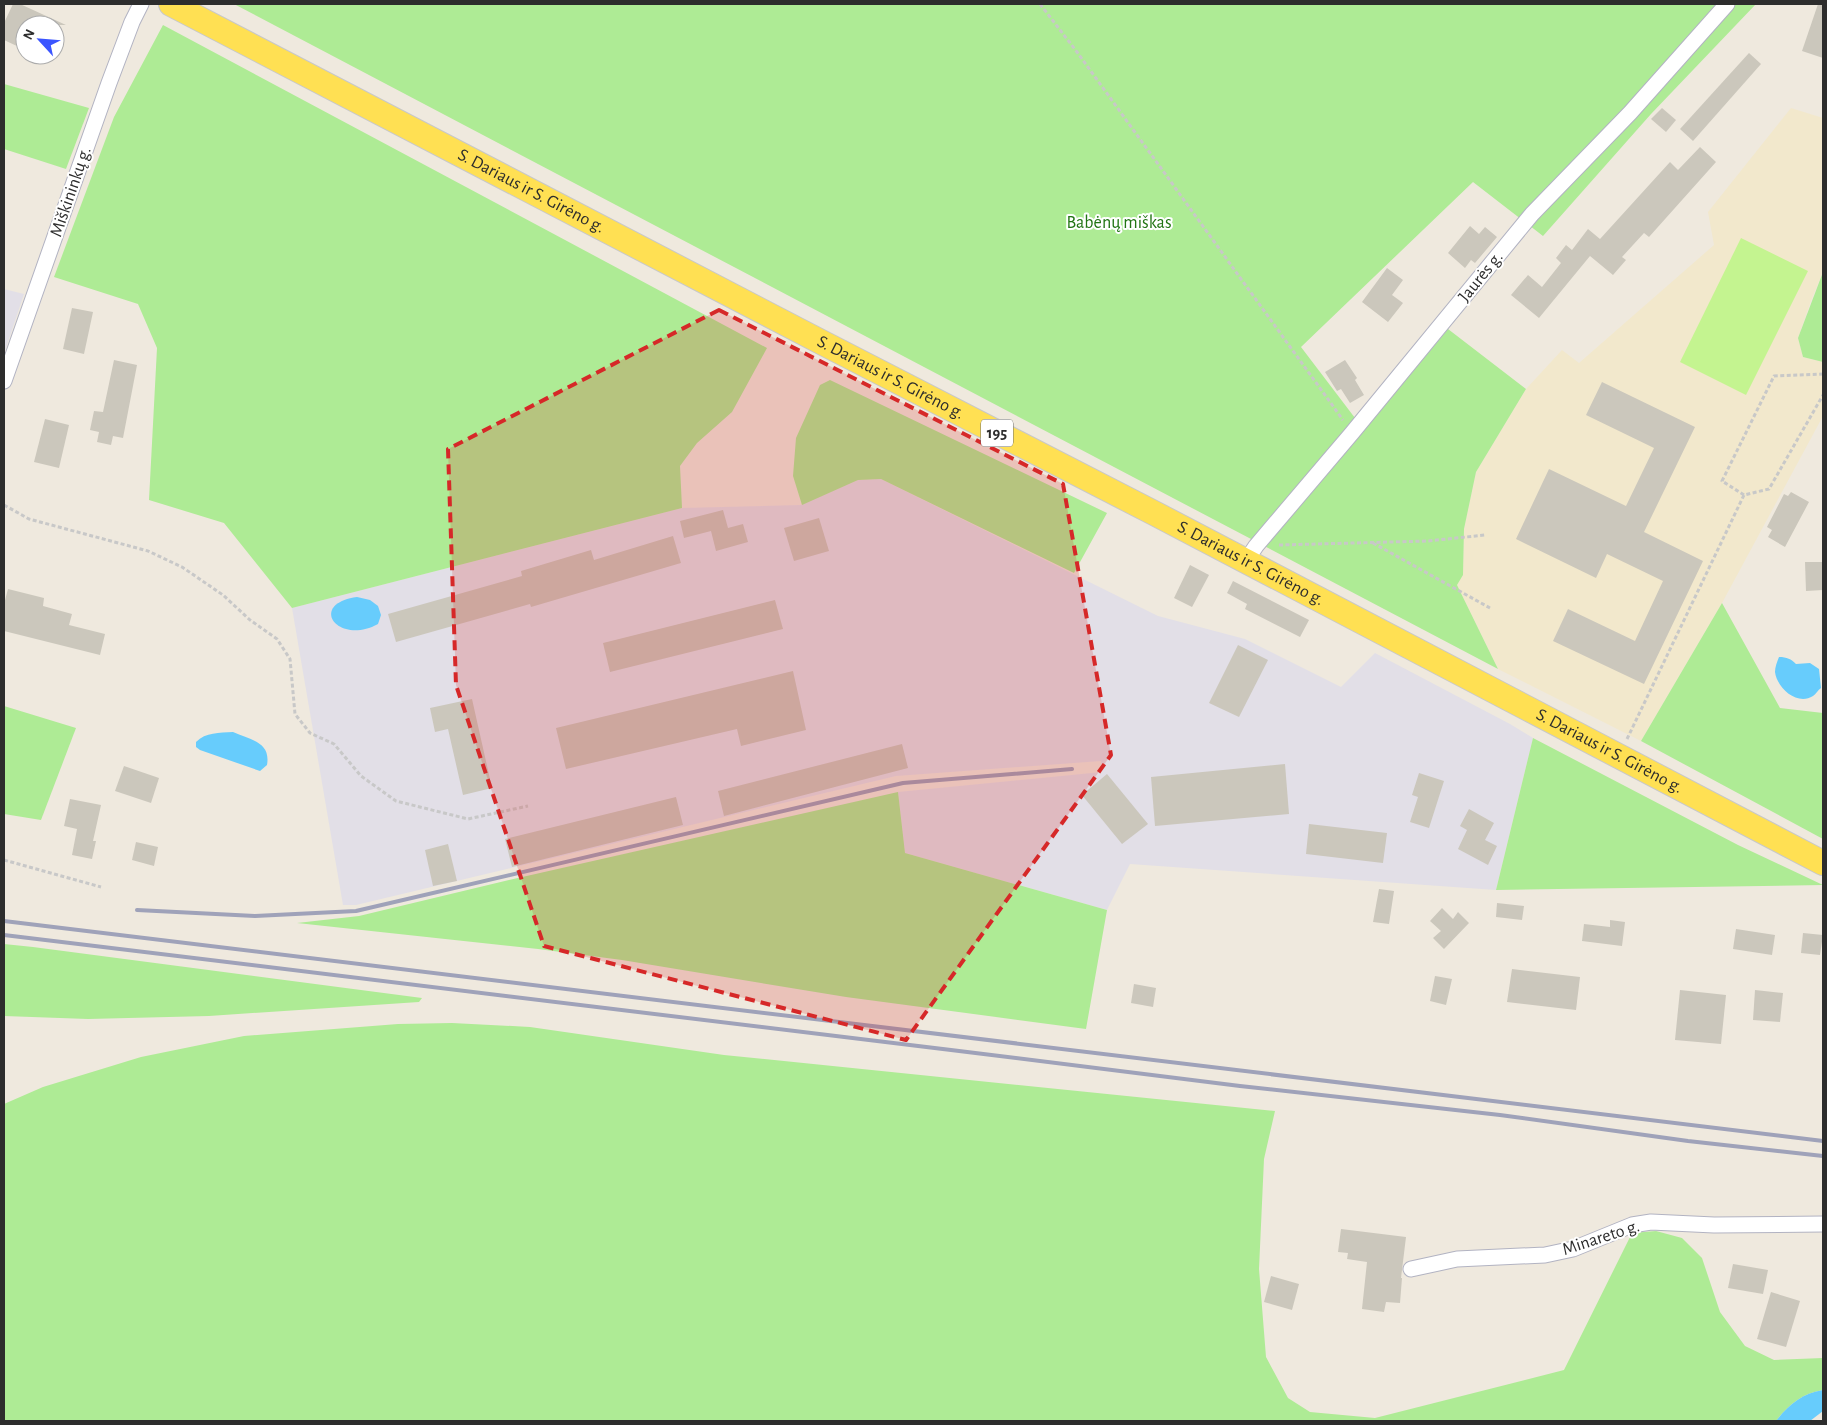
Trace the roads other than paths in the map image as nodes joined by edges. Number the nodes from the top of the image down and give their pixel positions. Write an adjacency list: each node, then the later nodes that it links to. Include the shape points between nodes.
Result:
1 (141, 4): 4 (street, Miškininkų g., via 106,92)
2 (171, 4): 5 (main road, S. Dariaus ir S. Girėno g. / 195, via 814,339)
3 (1727, 4): 5 (street, Jaurės g., via 1630,113 1532,214)
4 (4, 381)
5 (1251, 553): 6 (main road, S. Dariaus ir S. Girėno g. / 195, via 1619,756)
6 (1823, 863)
7 (1823, 1224): 8 (street, Minareto g., via 1650,1222 1573,1249 1545,1255 1456,1259)
8 (1411, 1269)

